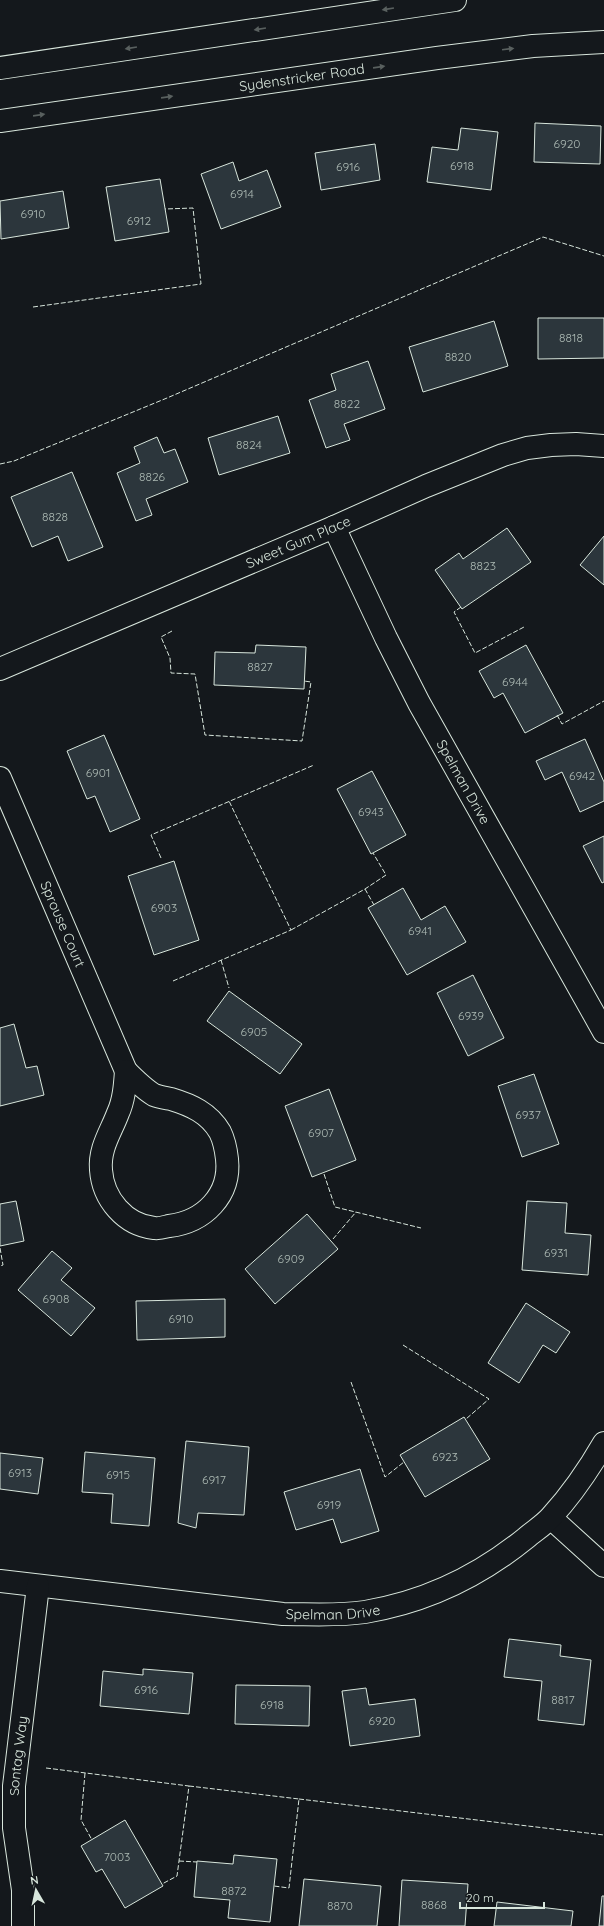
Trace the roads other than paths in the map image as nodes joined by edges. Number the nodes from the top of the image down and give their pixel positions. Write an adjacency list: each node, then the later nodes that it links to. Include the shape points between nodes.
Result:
1 (455, 0): 3 (street, one-way to 3)
2 (604, 42): 4 (street, Sydenstricker Road, one-way to 2, via 438,58 533,46)
3 (0, 68)
4 (0, 121)
5 (604, 446): 6 (street, Sweet Gum Place, via 551,444 502,455)
6 (334, 527): 7 (street, Sweet Gum Place); 9 (street, Spelman Drive, via 419,703)
7 (0, 669)
8 (0, 778): 10 (street, Sprouse Court)
9 (604, 1032)
10 (126, 1072): 10 (street, via 154,1095 189,1104 203,1112 220,1132 228,1171 224,1188 215,1203 200,1216 183,1225 154,1228 130,1220 116,1208 107,1194 101,1171 102,1150 119,1113)
11 (604, 1443): 12 (street, Spelman Drive, via 590,1467)
12 (551, 1518): 13 (street); 15 (street, Spelman Drive, via 502,1558 473,1576 422,1598 364,1612 329,1615 283,1614)
13 (604, 1566)
14 (0, 1581): 15 (street, Spelman Drive)
15 (38, 1586): 16 (street, Sontag Way, via 14,1786 14,1828 23,1890)
16 (23, 1926)

